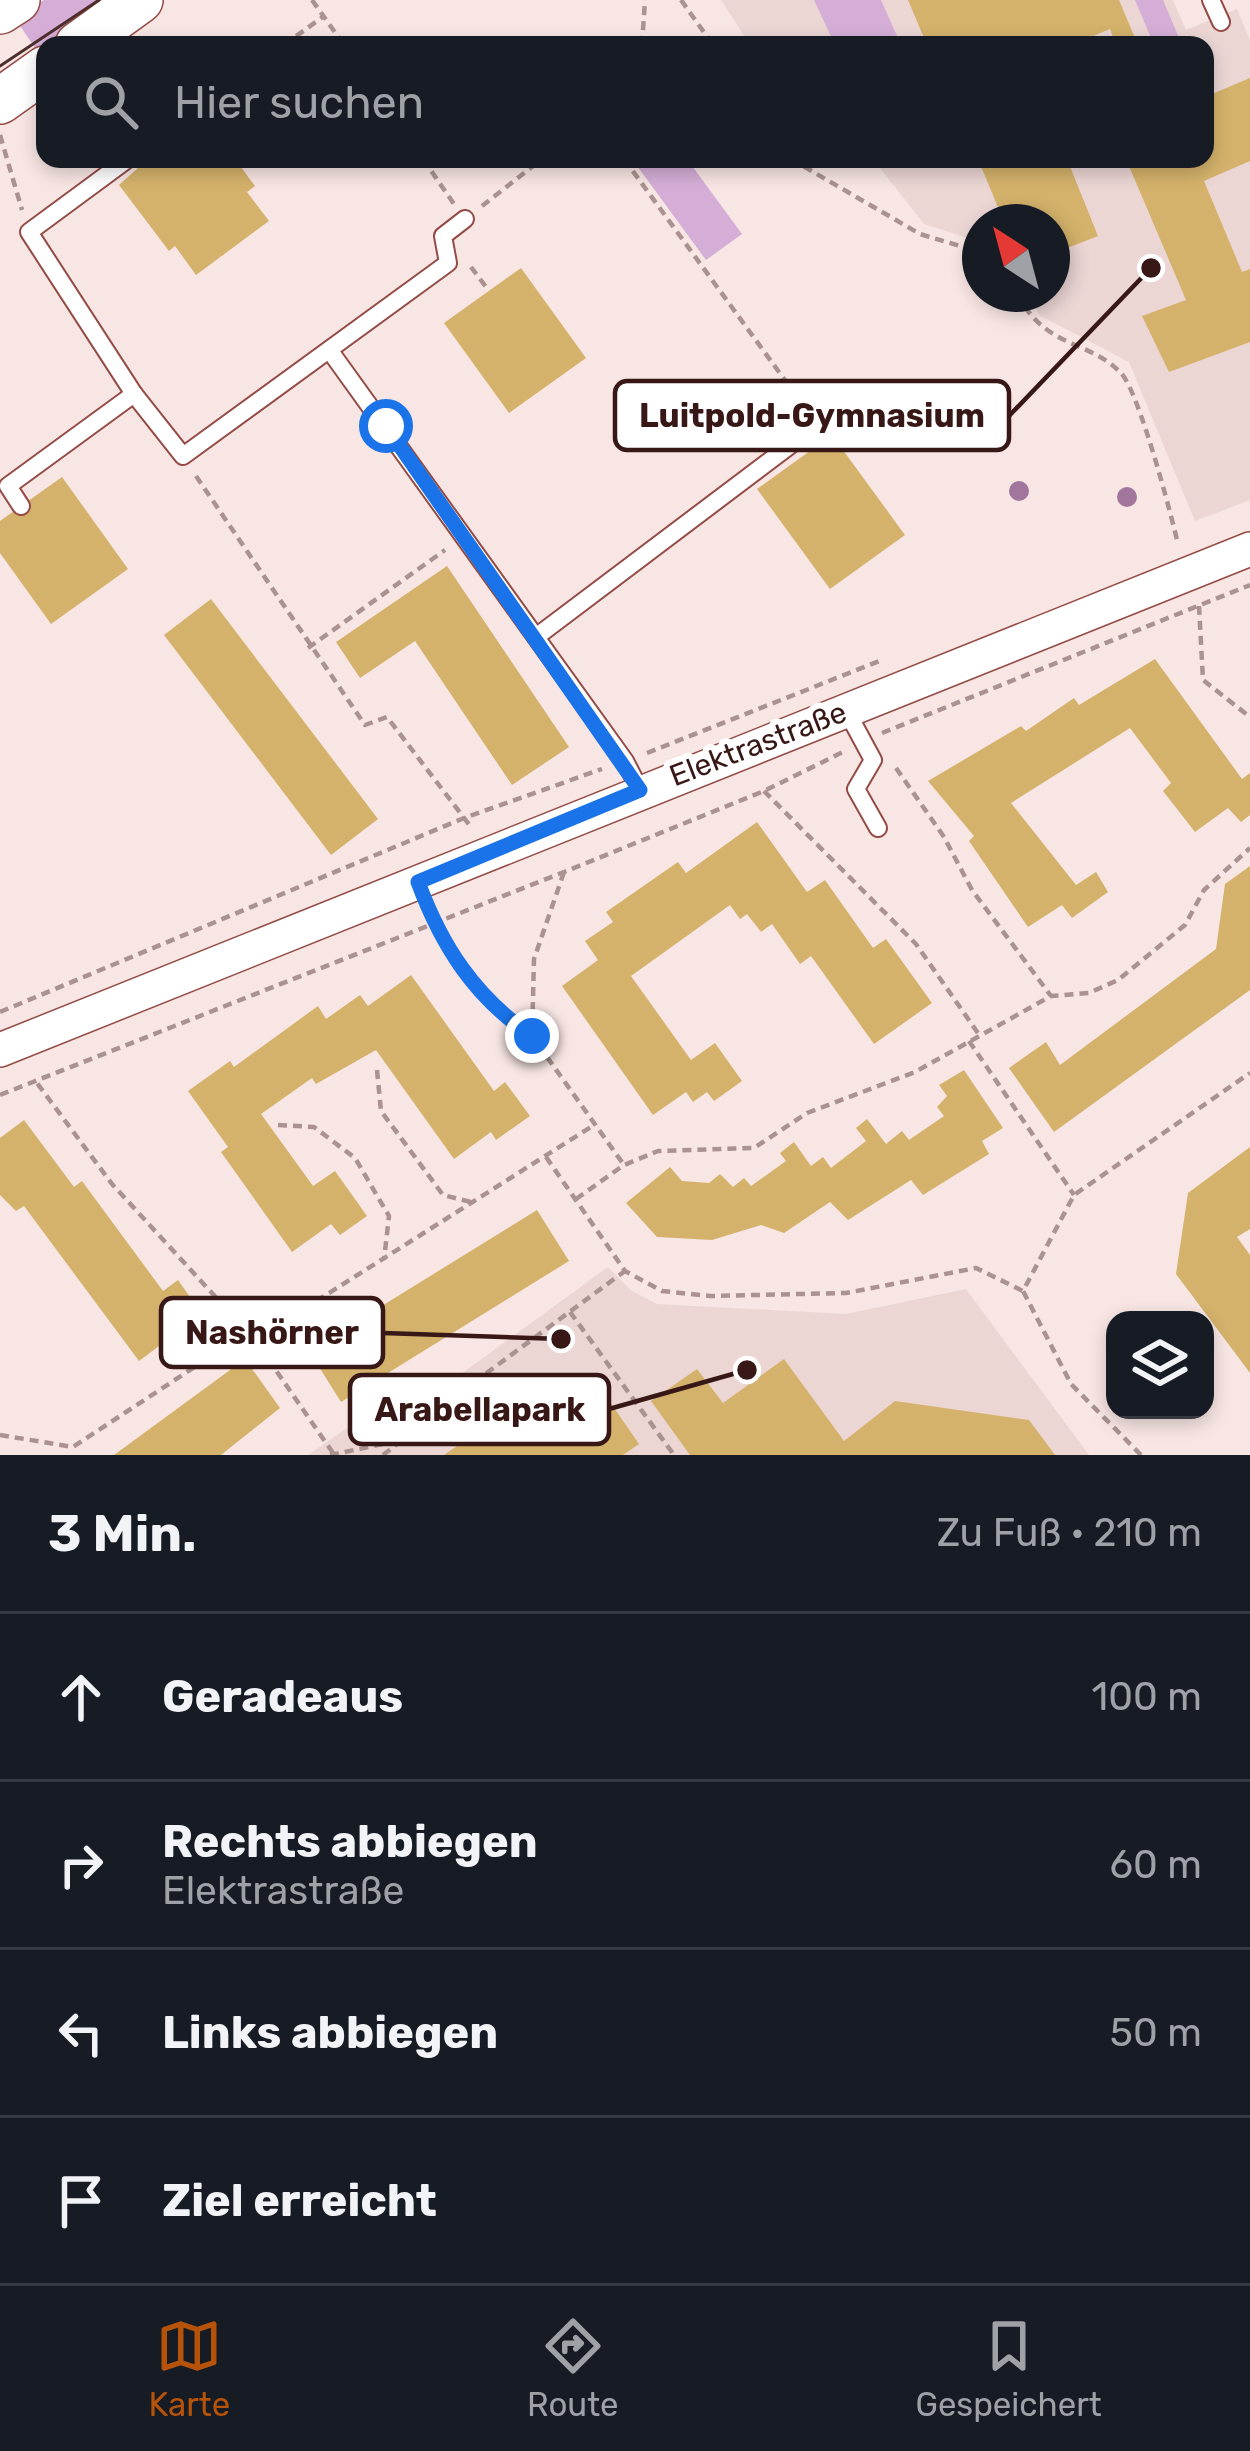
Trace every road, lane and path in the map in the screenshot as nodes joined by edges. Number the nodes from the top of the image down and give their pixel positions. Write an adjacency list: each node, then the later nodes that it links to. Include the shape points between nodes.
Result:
1 (17, 0): 7 (main road)
2 (140, 0): 10 (main road)
3 (312, 0): 8 (path)
4 (644, 0): 13 (path)
5 (681, 0): 14 (path)
6 (1211, 0): 9 (lane)
7 (0, 11)
8 (324, 16): 11 (path); 12 (path)
9 (1220, 22)
10 (90, 36)
11 (296, 36)
12 (338, 36)
13 (642, 36)
14 (707, 36)
15 (36, 79): 16 (main road)
16 (1, 120): 23 (path)
17 (116, 168): 23 (lane)
18 (429, 168): 22 (path)
19 (530, 168): 22 (path)
20 (631, 168): 28 (path)
21 (807, 168): 24 (path, via 920,233)
22 (465, 219): 26 (lane, via 443,236 448,263)
23 (28, 232): 27 (lane)
24 (962, 246)
25 (1027, 312): 32 (path, via 1122,374 1167,491)
26 (330, 351): 29 (lane); 31 (lane)
27 (134, 394): 29 (lane); 30 (lane, via 8,487)
28 (817, 425): 36 (lane)
29 (183, 456): 37 (path)
30 (22, 506)
31 (464, 536): 36 (lane); 37 (path)
32 (1178, 544)
33 (1250, 549): 38 (street, Elektrastraße)
34 (1250, 585): 35 (path)
35 (1199, 606): 39 (path, via 1203,680); 40 (path)
36 (536, 637): 41 (lane)
37 (308, 647): 43 (path, via 365,725 387,717)
38 (846, 710): 40 (lane); 41 (street, Elektrastraße)
39 (1250, 717)
40 (869, 739): 42 (path); 44 (lane, via 874,765 856,789); 49 (path)
41 (640, 790): 47 (street, Elektrastraße)
42 (764, 790): 46 (path); 51 (path, via 916,944)
43 (464, 818)
44 (878, 828)
45 (1250, 848): 49 (path, via 1152,956 1089,993)
46 (564, 872): 48 (path); 50 (path, via 534,959)
47 (418, 882): 48 (path); 53 (street, Elektrastraße)
48 (433, 921): 50 (path, via 496,1011); 56 (path)
49 (1051, 996): 51 (path)
50 (532, 1036): 59 (path)
51 (980, 1036): 52 (path)
52 (969, 1041): 61 (path, via 915,1072 807,1113 754,1148 682,1148); 62 (path)
53 (0, 1050)
54 (377, 1070): 64 (path, via 381,1111 443,1196)
55 (1250, 1073): 62 (path)
56 (36, 1082): 57 (path); 69 (path, via 112,1184)
57 (0, 1095)
58 (278, 1124): 65 (path, via 314,1127 355,1158 389,1216)
59 (594, 1125): 60 (path); 61 (path)
60 (547, 1156): 63 (path); 64 (path)
61 (624, 1165): 63 (path)
62 (1074, 1195): 67 (path)
63 (575, 1199): 66 (path)
64 (475, 1203): 65 (path)
65 (384, 1260): 69 (path)
66 (625, 1270): 67 (path, via 662,1291 710,1296 846,1293 976,1268); 68 (path)
67 (1023, 1291): 76 (path, via 1071,1384)
68 (570, 1312): 71 (path); 75 (path)
69 (255, 1340): 70 (path, via 231,1343 73,1447); 72 (path)
70 (0, 1436)
71 (395, 1443): 72 (path); 73 (path); 74 (path)
72 (331, 1454)
73 (383, 1455)
74 (403, 1455)
75 (674, 1455)
76 (1141, 1455)

